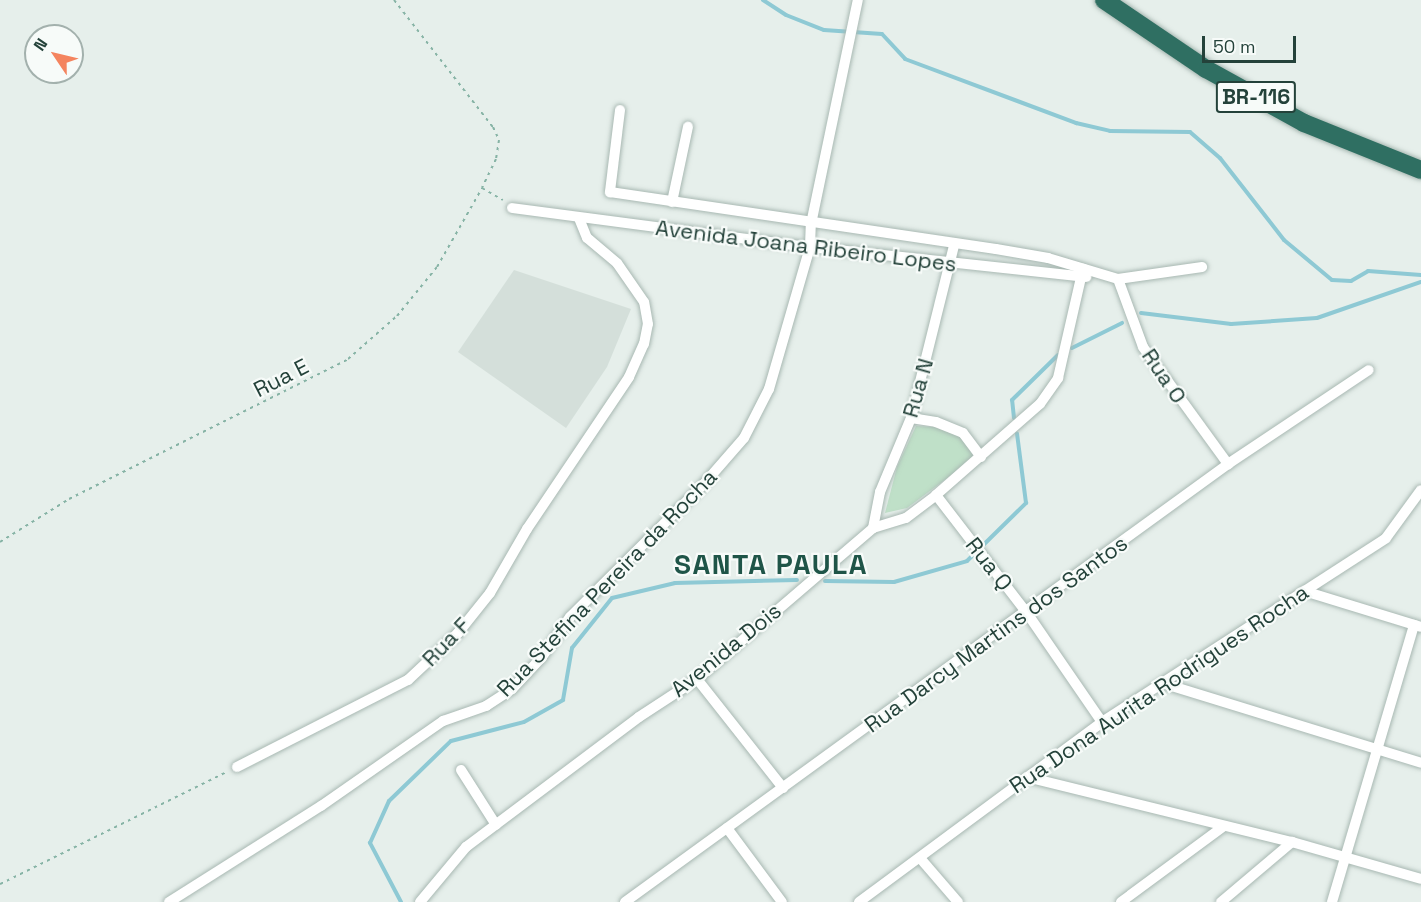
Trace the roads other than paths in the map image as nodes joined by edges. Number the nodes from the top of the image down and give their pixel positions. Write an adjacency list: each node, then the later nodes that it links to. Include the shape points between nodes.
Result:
1 (858, 0): 9 (street, Rua Stefina Pereira da Rocha)
2 (1104, 0): 5 (highway, BR-116, via 1206,69 1304,123)
3 (620, 110): 6 (street, Avenida Joana Ribeiro Lopes, via 610,192)
4 (688, 127): 6 (street)
5 (1421, 170)
6 (672, 202): 9 (street, Avenida Joana Ribeiro Lopes)
7 (512, 208): 8 (street, Avenida Joana Ribeiro Lopes)
8 (579, 218): 11 (street, Avenida Joana Ribeiro Lopes); 31 (street, Rua F, via 586,238 617,263 644,302 646,334 629,377 533,520 490,593 458,633 408,680)
9 (811, 224): 10 (street, Avenida Joana Ribeiro Lopes); 11 (street, Rua Stefina Pereira da Rocha)
10 (954, 245): 12 (street, Rua N); 14 (street, Avenida Joana Ribeiro Lopes, via 1048,258)
11 (810, 248): 12 (street, Avenida Joana Ribeiro Lopes); 42 (street, Rua Stefina Pereira da Rocha, via 769,389 744,438 703,485 570,617 542,657 512,689 486,706 443,721 321,806)
12 (952, 264): 14 (street, Avenida Joana Ribeiro Lopes); 17 (street, Rua N)
13 (1202, 267): 15 (street, Avenida Joana Ribeiro Lopes)
14 (1082, 273): 15 (street, Avenida Joana Ribeiro Lopes); 18 (street, Avenida Dois, via 1058,378 1040,404)
15 (1118, 279): 19 (street, Rua O, via 1143,347)
16 (1369, 370): 19 (street, Rua Darcy Martins dos Santos)
17 (911, 418): 18 (street, via 936,422 963,434); 22 (street, Rua N, via 880,492)
18 (981, 457): 21 (street, Avenida Dois)
19 (1228, 464): 24 (street, Rua Darcy Martins dos Santos)
20 (1421, 490): 23 (street, Rua Dona Aurita Rodrigues Rocha, via 1386,538)
21 (936, 495): 22 (street, Avenida Dois, via 906,518); 24 (street, Rua Q)
22 (873, 528): 26 (street, Avenida Dois)
23 (1304, 591): 25 (street); 27 (street, Rua Dona Aurita Rodrigues Rocha)
24 (1027, 613): 28 (street, Rua Q); 34 (street, Rua Darcy Martins dos Santos)
25 (1418, 626): 29 (street)
26 (697, 679): 34 (street); 35 (street, Avenida Dois, via 639,717)
27 (1165, 684): 28 (street, Rua Dona Aurita Rodrigues Rocha); 29 (street)
28 (1102, 722): 33 (street, Rua Dona Aurita Rodrigues Rocha)
29 (1378, 751): 30 (street); 40 (street)
30 (1421, 764)
31 (237, 767)
32 (461, 770): 35 (street)
33 (1027, 777): 36 (street); 39 (street, Rua Dona Aurita Rodrigues Rocha)
34 (783, 788): 37 (street, Rua Darcy Martins dos Santos)
35 (496, 825): 43 (street, Avenida Dois, via 460,854)
36 (1224, 826): 38 (street); 48 (street)
37 (727, 828): 44 (street, Rua Darcy Martins dos Santos); 45 (street)
38 (1292, 842): 40 (street); 49 (street)
39 (920, 858): 46 (street, Rua Dona Aurita Rodrigues Rocha); 47 (street)
40 (1346, 858): 41 (street); 50 (street)
41 (1421, 879)
42 (170, 902)
43 (420, 902)
44 (625, 902)
45 (782, 902)
46 (859, 902)
47 (958, 902)
48 (1120, 902)
49 (1221, 902)
50 (1332, 902)

